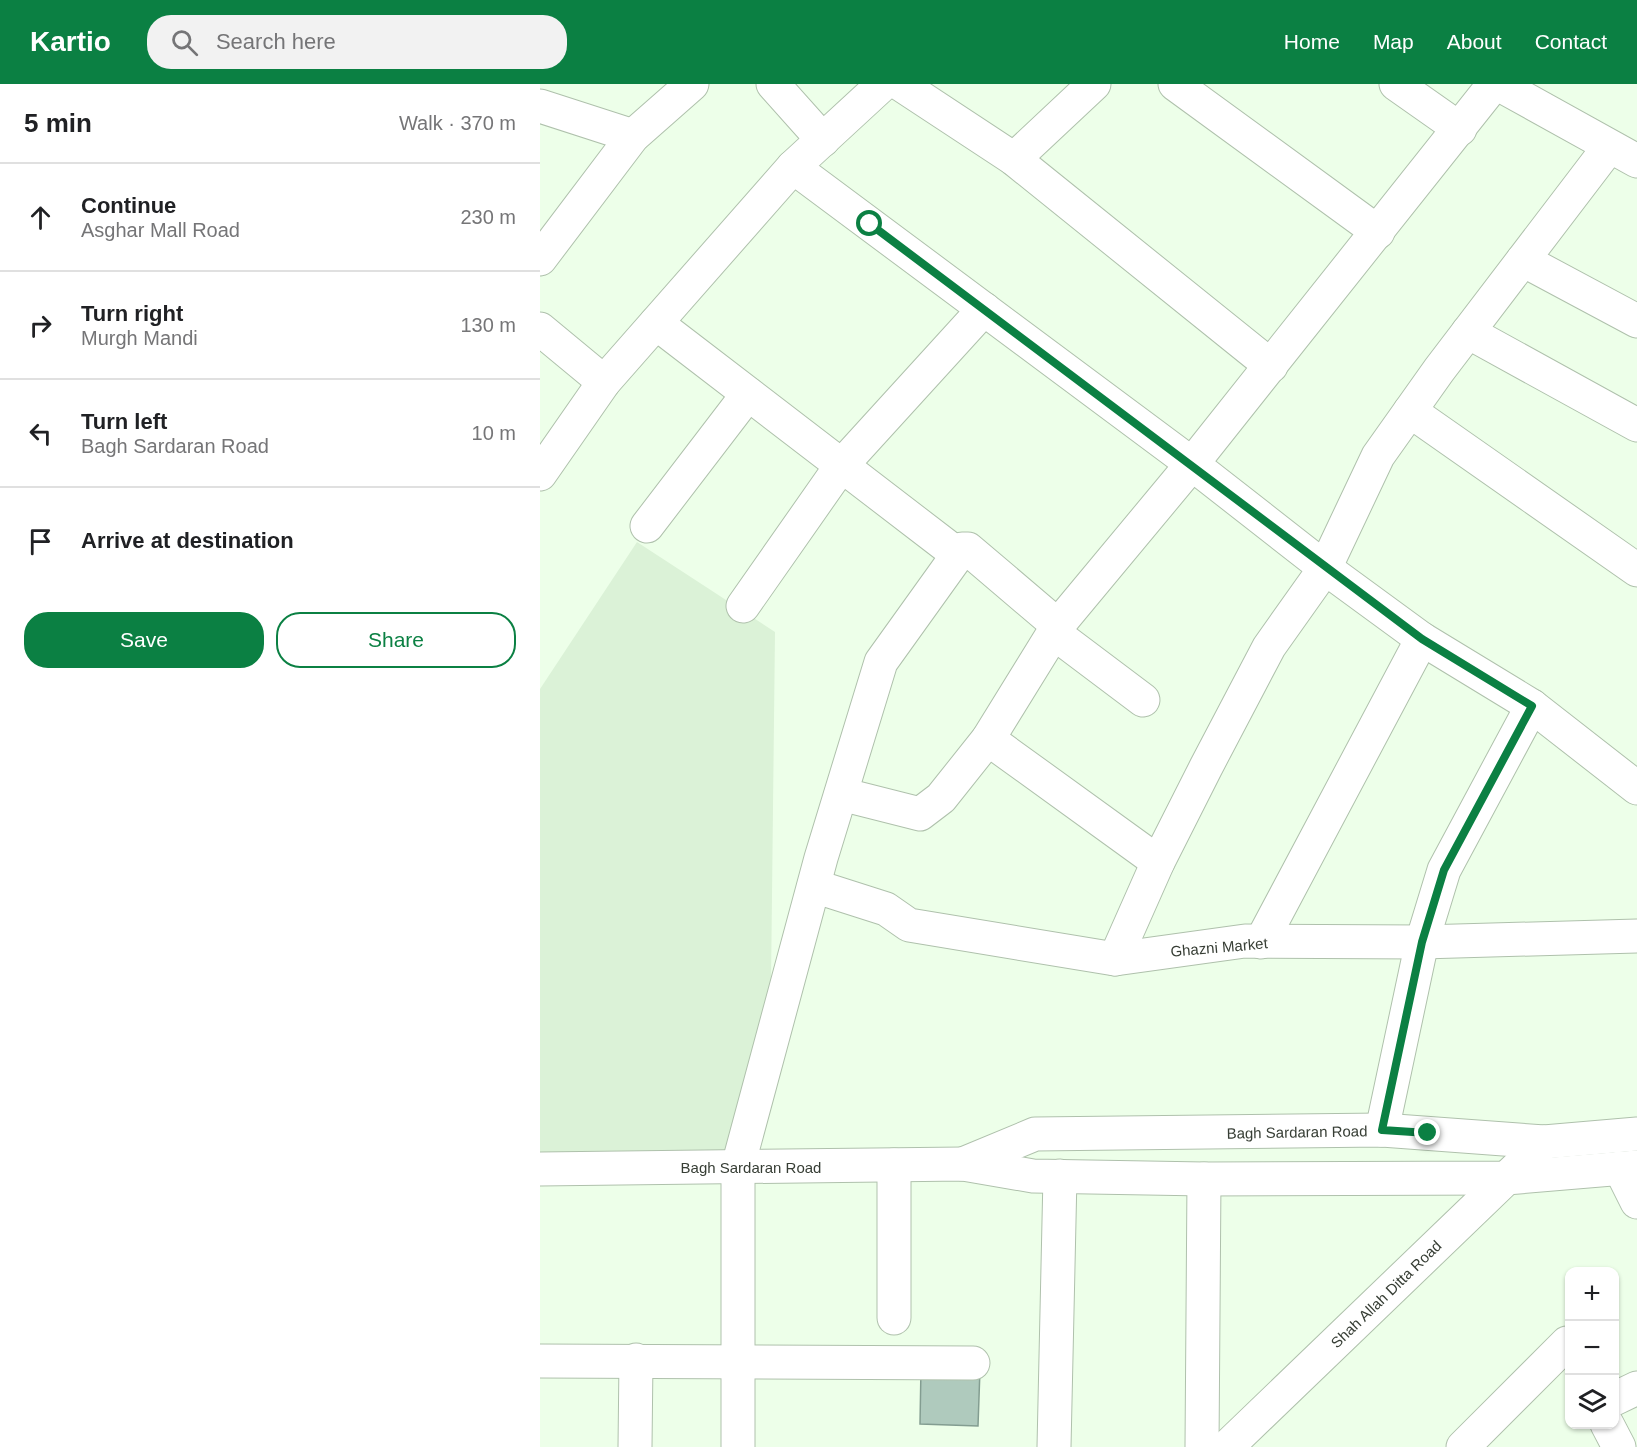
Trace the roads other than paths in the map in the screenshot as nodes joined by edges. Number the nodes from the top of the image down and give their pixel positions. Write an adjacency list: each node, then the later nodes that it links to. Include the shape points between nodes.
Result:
1 (692, 84): 11 (street)
2 (773, 84): 12 (street)
3 (883, 84): 12 (street)
4 (900, 84): 14 (street)
5 (1094, 84): 14 (street)
6 (1175, 84): 16 (street)
7 (1396, 84): 10 (street)
8 (1496, 84): 10 (street); 13 (street)
9 (540, 106): 11 (street)
10 (1460, 129): 16 (street)
11 (633, 136): 17 (street)
12 (822, 140): 15 (street)
13 (1623, 154): 18 (street)
14 (1014, 159): 24 (street)
15 (793, 167): 19 (street); 21 (street)
16 (1378, 232): 24 (street)
17 (540, 259)
18 (1523, 260): 20 (street); 23 (street)
19 (984, 309): 29 (street); 30 (street)
20 (1637, 321)
21 (656, 323): 25 (street); 26 (street)
22 (540, 329): 25 (street)
23 (1468, 332): 27 (street); 28 (street)
24 (1271, 366): 29 (street)
25 (604, 382): 31 (street)
26 (748, 394): 30 (street); 32 (street)
27 (1410, 411): 34 (street); 35 (street, via 1378,456)
28 (1637, 425)
29 (1192, 464): 35 (street); 37 (street)
30 (841, 466): 33 (street); 36 (street)
31 (540, 474)
32 (646, 526)
33 (957, 554): 37 (street, via 968,549 1055,623); 43 (street, via 881,662)
34 (1633, 559)
35 (1324, 568): 38 (street); 44 (street, via 1269,647)
36 (743, 606)
37 (1056, 628): 39 (street); 41 (street)
38 (1422, 639): 40 (street); 47 (street)
39 (1143, 700)
40 (1532, 706): 42 (street); 48 (street, via 1444,870)
41 (988, 739): 43 (street, via 941,798 920,813); 44 (street)
42 (1637, 788)
43 (841, 794): 45 (street)
44 (1158, 861): 49 (street)
45 (814, 886): 49 (street, Ghazni Market, via 886,909 909,925); 56 (street)
46 (1637, 936): 48 (street, Ghazni Market)
47 (1261, 942): 48 (street, Ghazni Market); 49 (street, Ghazni Market)
48 (1422, 942): 50 (street)
49 (1115, 959)
50 (1382, 1130): 51 (street, Bagh Sardaran Road); 53 (street, Bagh Sardaran Road)
51 (1201, 1134): 54 (street, Bagh Sardaran Road, via 1035,1134); 61 (street)
52 (1637, 1134): 53 (street, Bagh Sardaran Road)
53 (1544, 1142): 60 (street, Shah Allah Ditta Road)
54 (963, 1164): 55 (street, Bagh Sardaran Road); 59 (street, Bagh Sardaran Road, via 1032,1176)
55 (894, 1165): 56 (street, Bagh Sardaran Road); 63 (street)
56 (738, 1166): 58 (street, Bagh Sardaran Road); 67 (street)
57 (1628, 1168): 60 (street, Bagh Sardaran Road); 62 (street)
58 (540, 1169)
59 (1060, 1176): 61 (street, Bagh Sardaran Road); 75 (street)
60 (1506, 1178): 61 (street, Bagh Sardaran Road); 72 (street, Shah Allah Ditta Road)
61 (1204, 1179): 76 (street)
62 (1637, 1202)
63 (894, 1318)
64 (1565, 1345): 77 (street)
65 (636, 1360): 66 (street); 67 (street); 73 (street)
66 (540, 1361)
67 (738, 1362): 68 (street); 74 (street)
68 (973, 1363)
69 (1637, 1388): 70 (street)
70 (1619, 1397)
71 (1609, 1429): 78 (street)
72 (1240, 1443)
73 (635, 1447)
74 (738, 1447)
75 (1054, 1447)
76 (1202, 1447)
77 (1463, 1447)
78 (1619, 1447)

